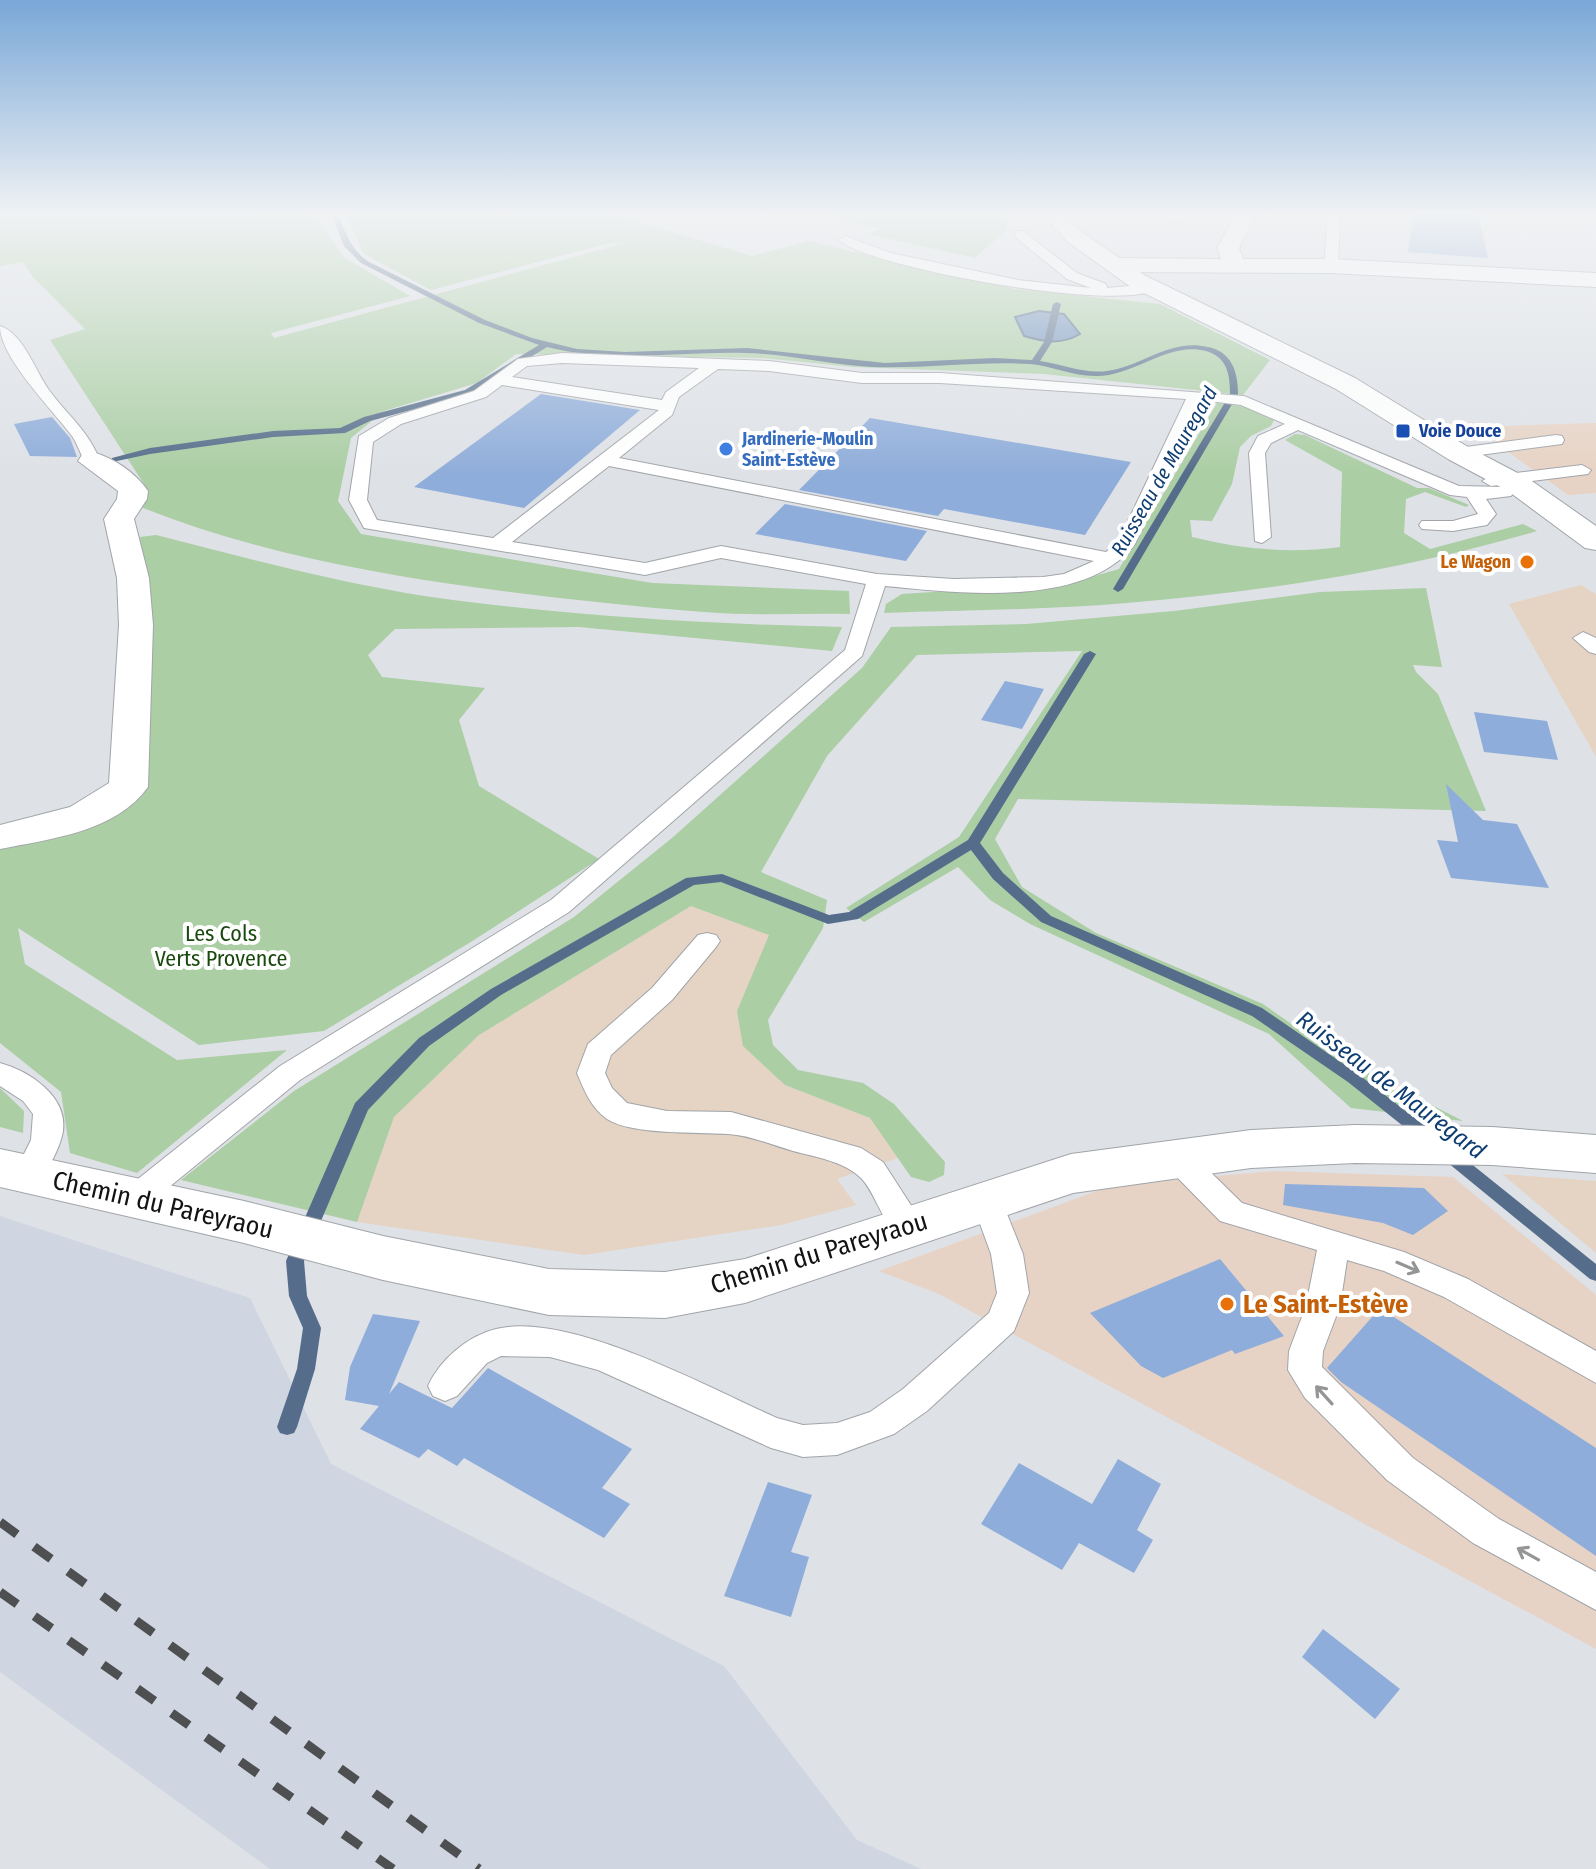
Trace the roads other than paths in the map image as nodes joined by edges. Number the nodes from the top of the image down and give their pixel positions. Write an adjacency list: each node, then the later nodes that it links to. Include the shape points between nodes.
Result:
1 (1164, 300): 9 (street, via 1308,363)
2 (0, 330): 11 (lane, via 13,341 44,396 87,442)
3 (713, 365): 4 (lane, via 562,358 523,362); 5 (lane); 6 (lane, via 672,395)
4 (499, 380): 6 (lane); 17 (lane, via 480,394 395,421 365,440 358,500 370,524)
5 (1196, 395): 7 (lane, via 1244,401); 19 (lane, via 1126,544)
6 (667, 406): 10 (lane)
7 (1300, 423): 13 (lane, via 1435,484); 15 (lane, via 1264,440 1257,453)
8 (1556, 440): 9 (lane)
9 (1458, 453): 13 (street)
10 (606, 460): 17 (lane); 19 (lane)
11 (92, 461): 21 (street, via 133,491 119,519 133,578 136,625 128,787 92,813)
12 (1582, 470): 13 (lane)
13 (1494, 486): 14 (lane, via 1481,521); 16 (street); 18 (street)
14 (1428, 525)
15 (1262, 537)
16 (1596, 541)
17 (497, 544): 20 (lane, via 645,569 721,552)
18 (1596, 557)
19 (1112, 559): 20 (lane, via 1086,574 1048,582 957,586)
20 (877, 580): 27 (lane, via 855,652 560,906 290,1073)
21 (0, 837)
22 (707, 941): 29 (lane, via 662,994 598,1051 591,1073 600,1094 618,1112 667,1122 731,1123 850,1156 872,1170)
23 (0, 1073): 26 (lane, via 42,1100 51,1125 45,1147)
24 (1178, 1159): 25 (street, Chemin du Pareyraou, via 1355,1144 1492,1146); 28 (street, Chemin du Pareyraou, via 1071,1174); 30 (lane, via 1231,1212)
25 (1588, 1160)
26 (14, 1171): 27 (street, Chemin du Pareyraou)
27 (135, 1198): 29 (street, Chemin du Pareyraou, via 549,1292 665,1295 745,1281)
28 (988, 1202): 29 (street, Chemin du Pareyraou); 32 (lane, via 1007,1254 1013,1293 1002,1321 915,1400 882,1423 837,1439 803,1441 771,1432 605,1357 550,1343 498,1342 475,1353)
29 (909, 1227)
30 (1334, 1242): 31 (lane, one-way to 31, via 1456,1288); 33 (lane, one-way to 30, via 1486,1531 1400,1469 1317,1388 1305,1370 1306,1351 1323,1306)
31 (1596, 1368)
32 (445, 1386)
33 (1596, 1592)

